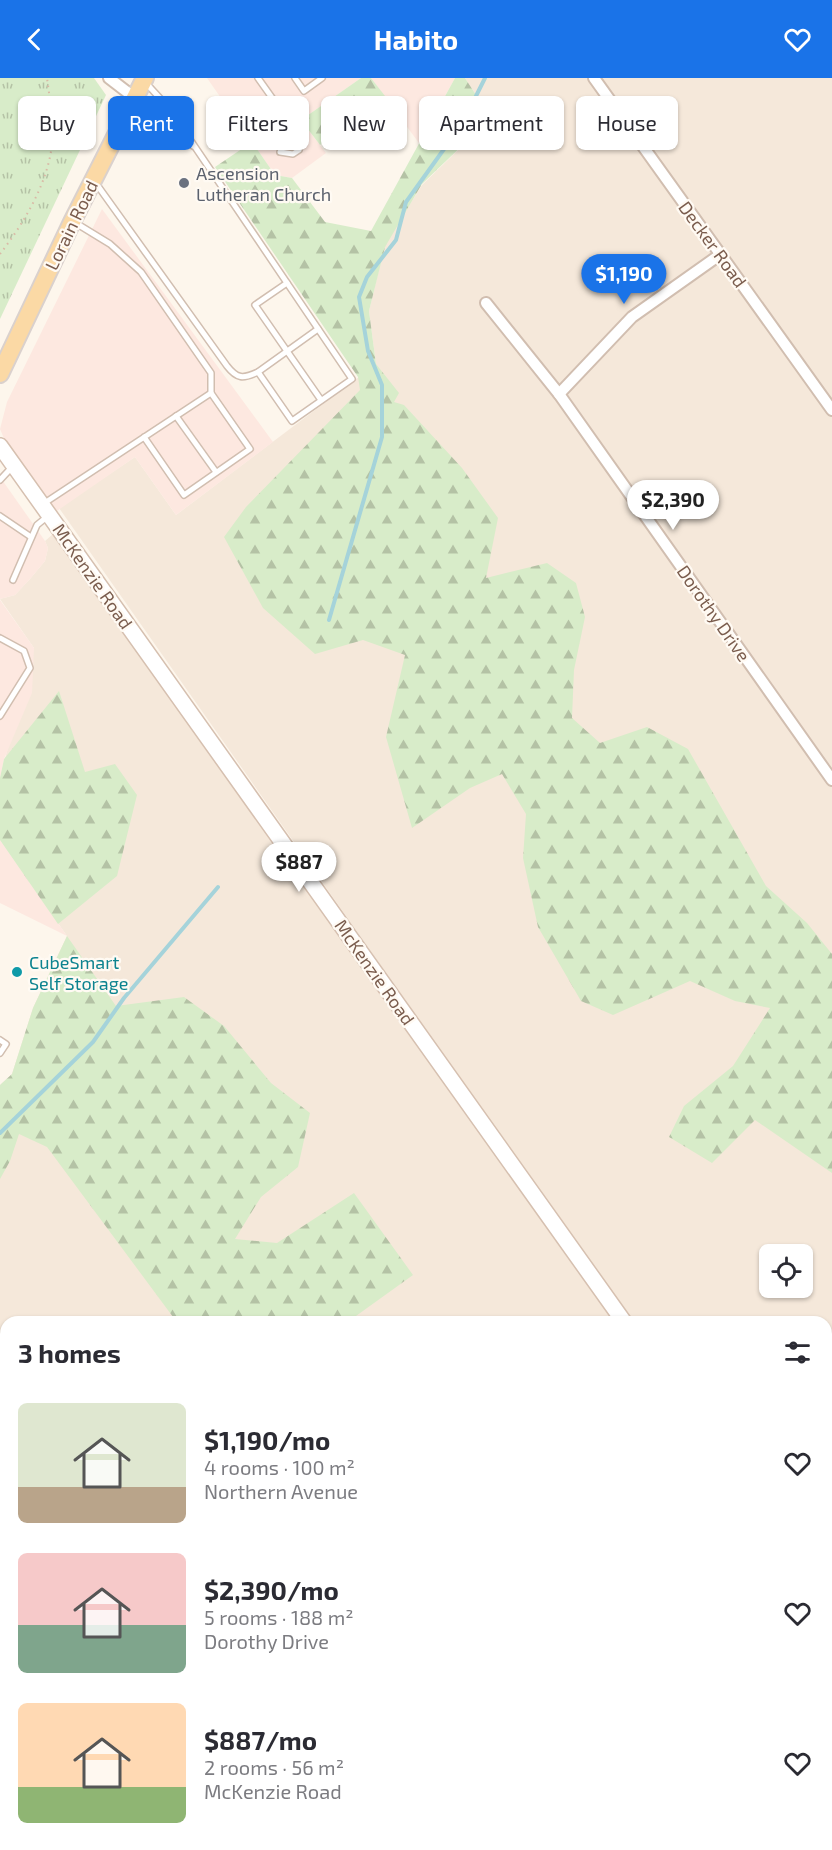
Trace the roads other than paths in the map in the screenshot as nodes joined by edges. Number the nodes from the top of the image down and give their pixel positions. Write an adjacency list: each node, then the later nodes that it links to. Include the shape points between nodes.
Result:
1 (110, 78): 7 (street)
2 (258, 78): 11 (lane, via 302,140 293,154)
3 (295, 78): 4 (lane, via 304,91)
4 (322, 78)
5 (594, 78): 14 (street, Decker Road)
6 (145, 79): 8 (main road, Lorain Road); 9 (lane)
7 (125, 96)
8 (136, 96)
9 (196, 148): 15 (lane)
10 (109, 150): 12 (main road, Lorain Road)
11 (280, 152)
12 (94, 179): 13 (main road, Lorain Road); 19 (lane, via 227,366 238,377)
13 (72, 222): 20 (main road, Lorain Road); 21 (lane, via 110,244 141,272 211,373)
14 (721, 254): 22 (street, via 632,316); 24 (street, Decker Road)
15 (287, 283): 17 (lane); 18 (lane, via 255,305)
16 (486, 303): 22 (street, Dorothy Drive)
17 (318, 329): 18 (lane); 23 (lane, via 352,379)
18 (287, 351): 19 (lane); 23 (lane)
19 (258, 372): 23 (lane, via 292,421)
20 (0, 374)
21 (211, 393): 25 (lane); 29 (lane, via 250,449)
22 (559, 394): 37 (street, Dorothy Drive)
23 (321, 400)
24 (832, 410)
25 (176, 416): 26 (lane); 29 (lane)
26 (144, 437): 29 (lane, via 184,495); 31 (lane)
27 (0, 446): 28 (street, McKenzie Road)
28 (13, 465): 30 (lane); 31 (street, McKenzie Road)
29 (216, 472)
30 (0, 480)
31 (46, 510): 33 (lane); 40 (street, McKenzie Road)
32 (0, 516): 33 (lane)
33 (31, 537): 34 (lane)
34 (13, 580)
35 (0, 638): 36 (lane, via 24,651 30,668)
36 (0, 716)
37 (832, 780)
38 (0, 1040): 39 (lane, via 6,1044)
39 (0, 1053)
40 (620, 1316)

